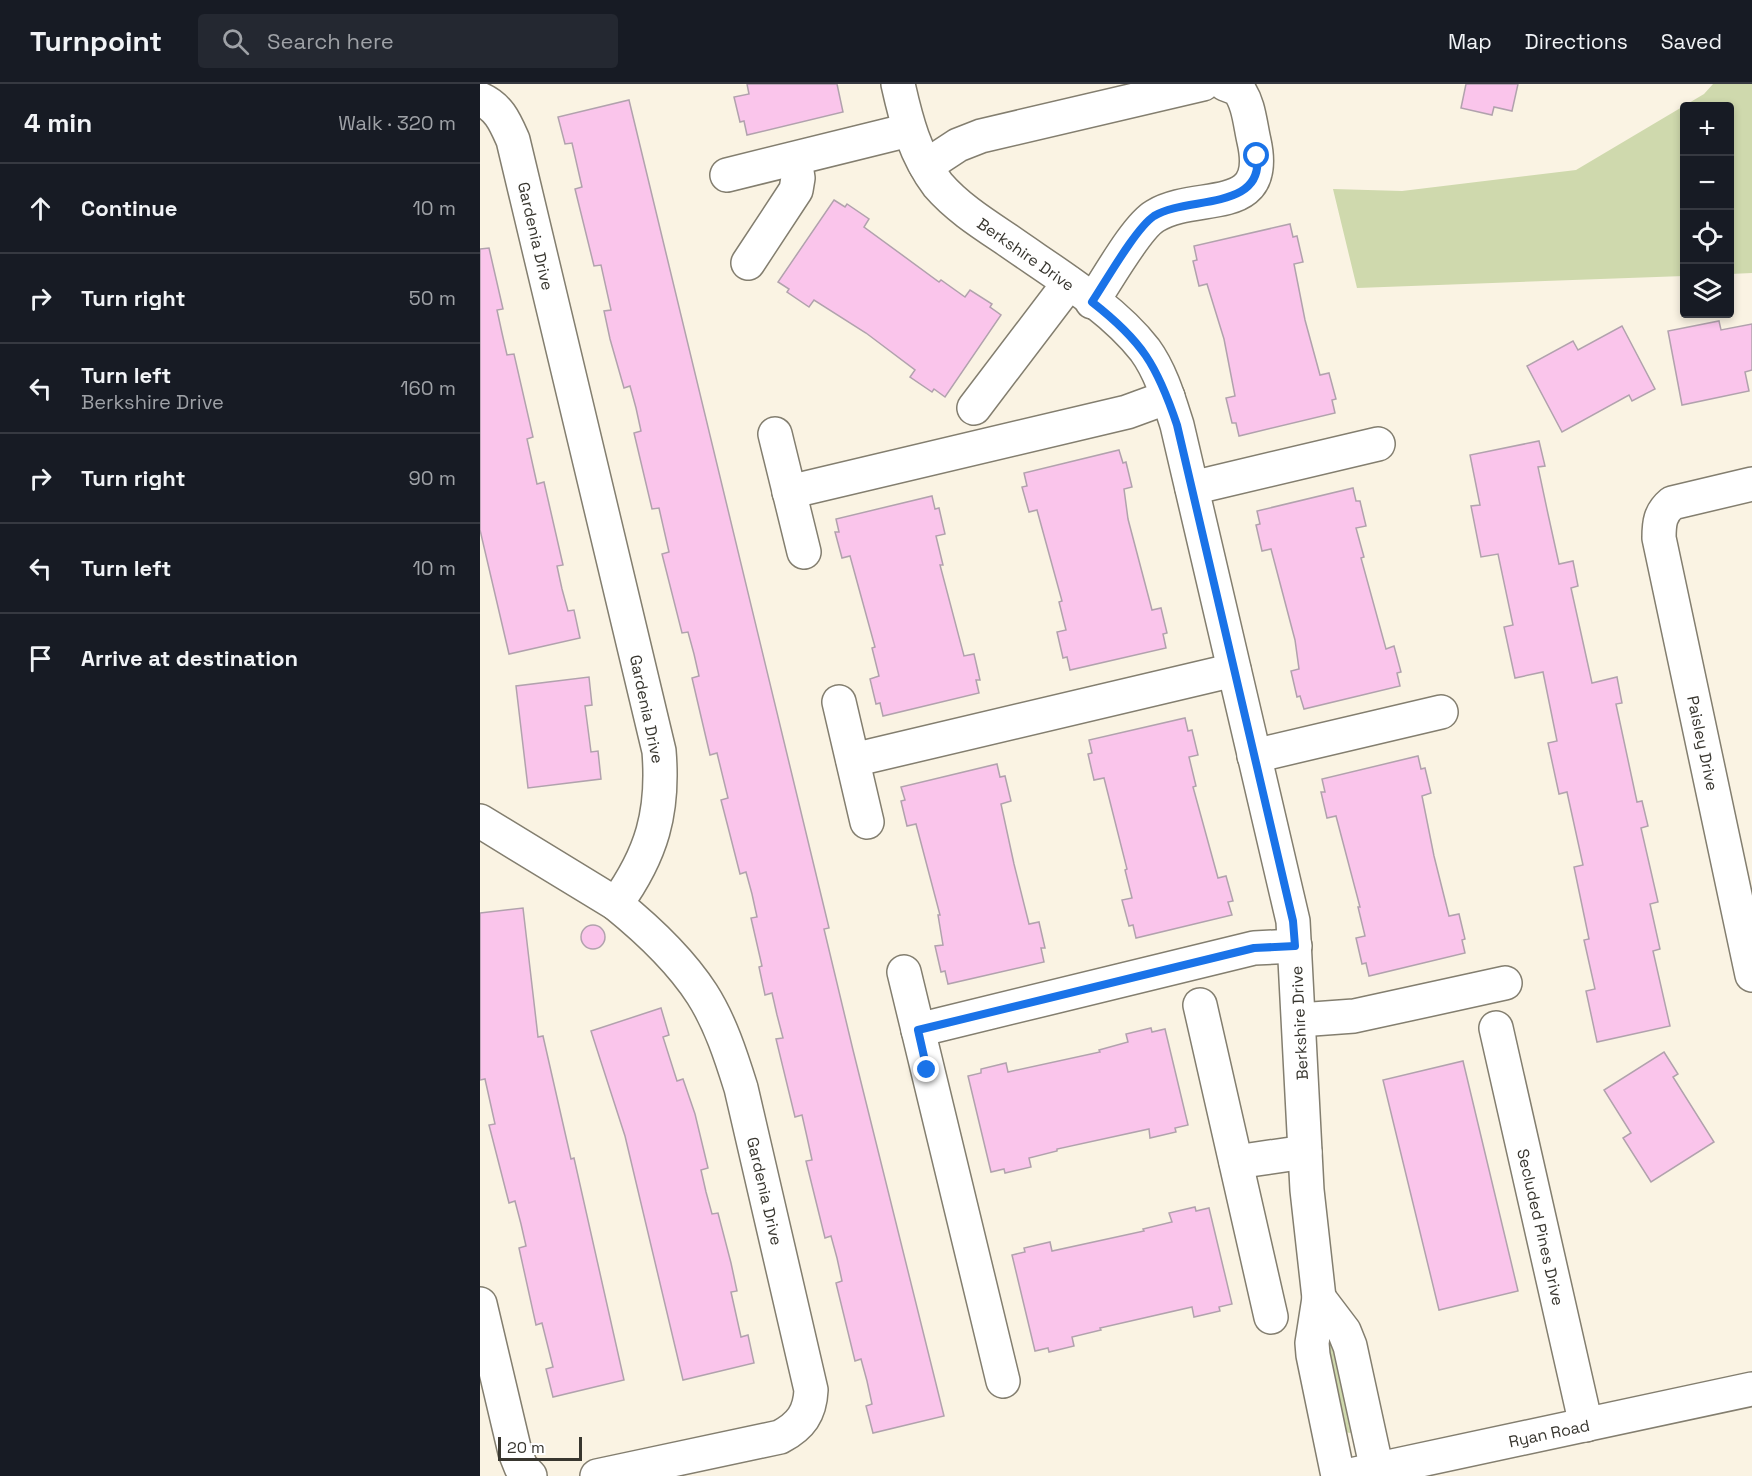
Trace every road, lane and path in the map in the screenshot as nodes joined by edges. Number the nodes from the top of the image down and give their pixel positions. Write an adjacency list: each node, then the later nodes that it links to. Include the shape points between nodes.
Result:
1 (898, 84): 5 (street, Berkshire Drive)
2 (1203, 84): 7 (street, via 981,136 958,145)
3 (1225, 84): 10 (street, via 1238,89 1246,105 1258,164 1254,181 1236,195 1153,217)
4 (486, 102): 26 (street, Gardenia Drive, via 505,120 513,140 658,751 661,778 656,828 634,880)
5 (909, 130): 6 (street); 7 (street, Berkshire Drive)
6 (795, 159): 8 (street); 9 (street, via 796,190)
7 (926, 166): 10 (street, Berkshire Drive, via 952,200)
8 (727, 175)
9 (748, 263)
10 (1080, 292): 11 (street, Berkshire Drive, via 1145,350); 12 (street)
11 (1168, 397): 16 (street, Berkshire Drive); 17 (street, via 1128,412)
12 (974, 408)
13 (775, 434): 17 (street)
14 (1378, 444): 16 (street)
15 (1752, 484): 29 (street, Paisley Drive, via 1672,503 1662,511 1659,538)
16 (1191, 488): 19 (street, Berkshire Drive)
17 (789, 492): 18 (street)
18 (804, 552)
19 (1234, 670): 22 (street, Berkshire Drive); 23 (street)
20 (838, 702): 23 (street)
21 (1442, 712): 22 (street)
22 (1254, 756): 27 (street, Berkshire Drive, via 1293,921)
23 (853, 760): 25 (street)
24 (480, 821): 26 (street)
25 (867, 822)
26 (616, 904): 43 (street, Gardenia Drive, via 650,934 703,994 729,1049 808,1372 810,1403 800,1424 780,1437)
27 (1295, 946): 32 (street, Berkshire Drive); 34 (street, via 1254,948)
28 (904, 972): 34 (street)
29 (1752, 975)
30 (1505, 983): 32 (street, via 1354,1016)
31 (1200, 1005): 36 (street)
32 (1299, 1020): 35 (street, Berkshire Drive)
33 (1496, 1028): 42 (street, Secluded Pines Drive)
34 (918, 1030): 40 (street)
35 (1305, 1152): 36 (street); 37 (street, Berkshire Drive)
36 (1236, 1162): 39 (street)
37 (1319, 1298): 44 (street, via 1344,1331 1350,1346); 48 (street, Berkshire Drive, via 1313,1355)
38 (480, 1304): 46 (street, via 514,1452)
39 (1271, 1317)
40 (1003, 1381)
41 (1752, 1389): 42 (street, Ryan Road)
42 (1586, 1425): 44 (street, Ryan Road)
43 (714, 1464): 45 (street, Gardenia Drive, via 673,1460)
44 (1377, 1470): 49 (street, Ryan Road)
45 (635, 1472): 47 (street, Gardenia Drive)
46 (530, 1476)
47 (597, 1476)
48 (1338, 1476)
49 (1346, 1476)

